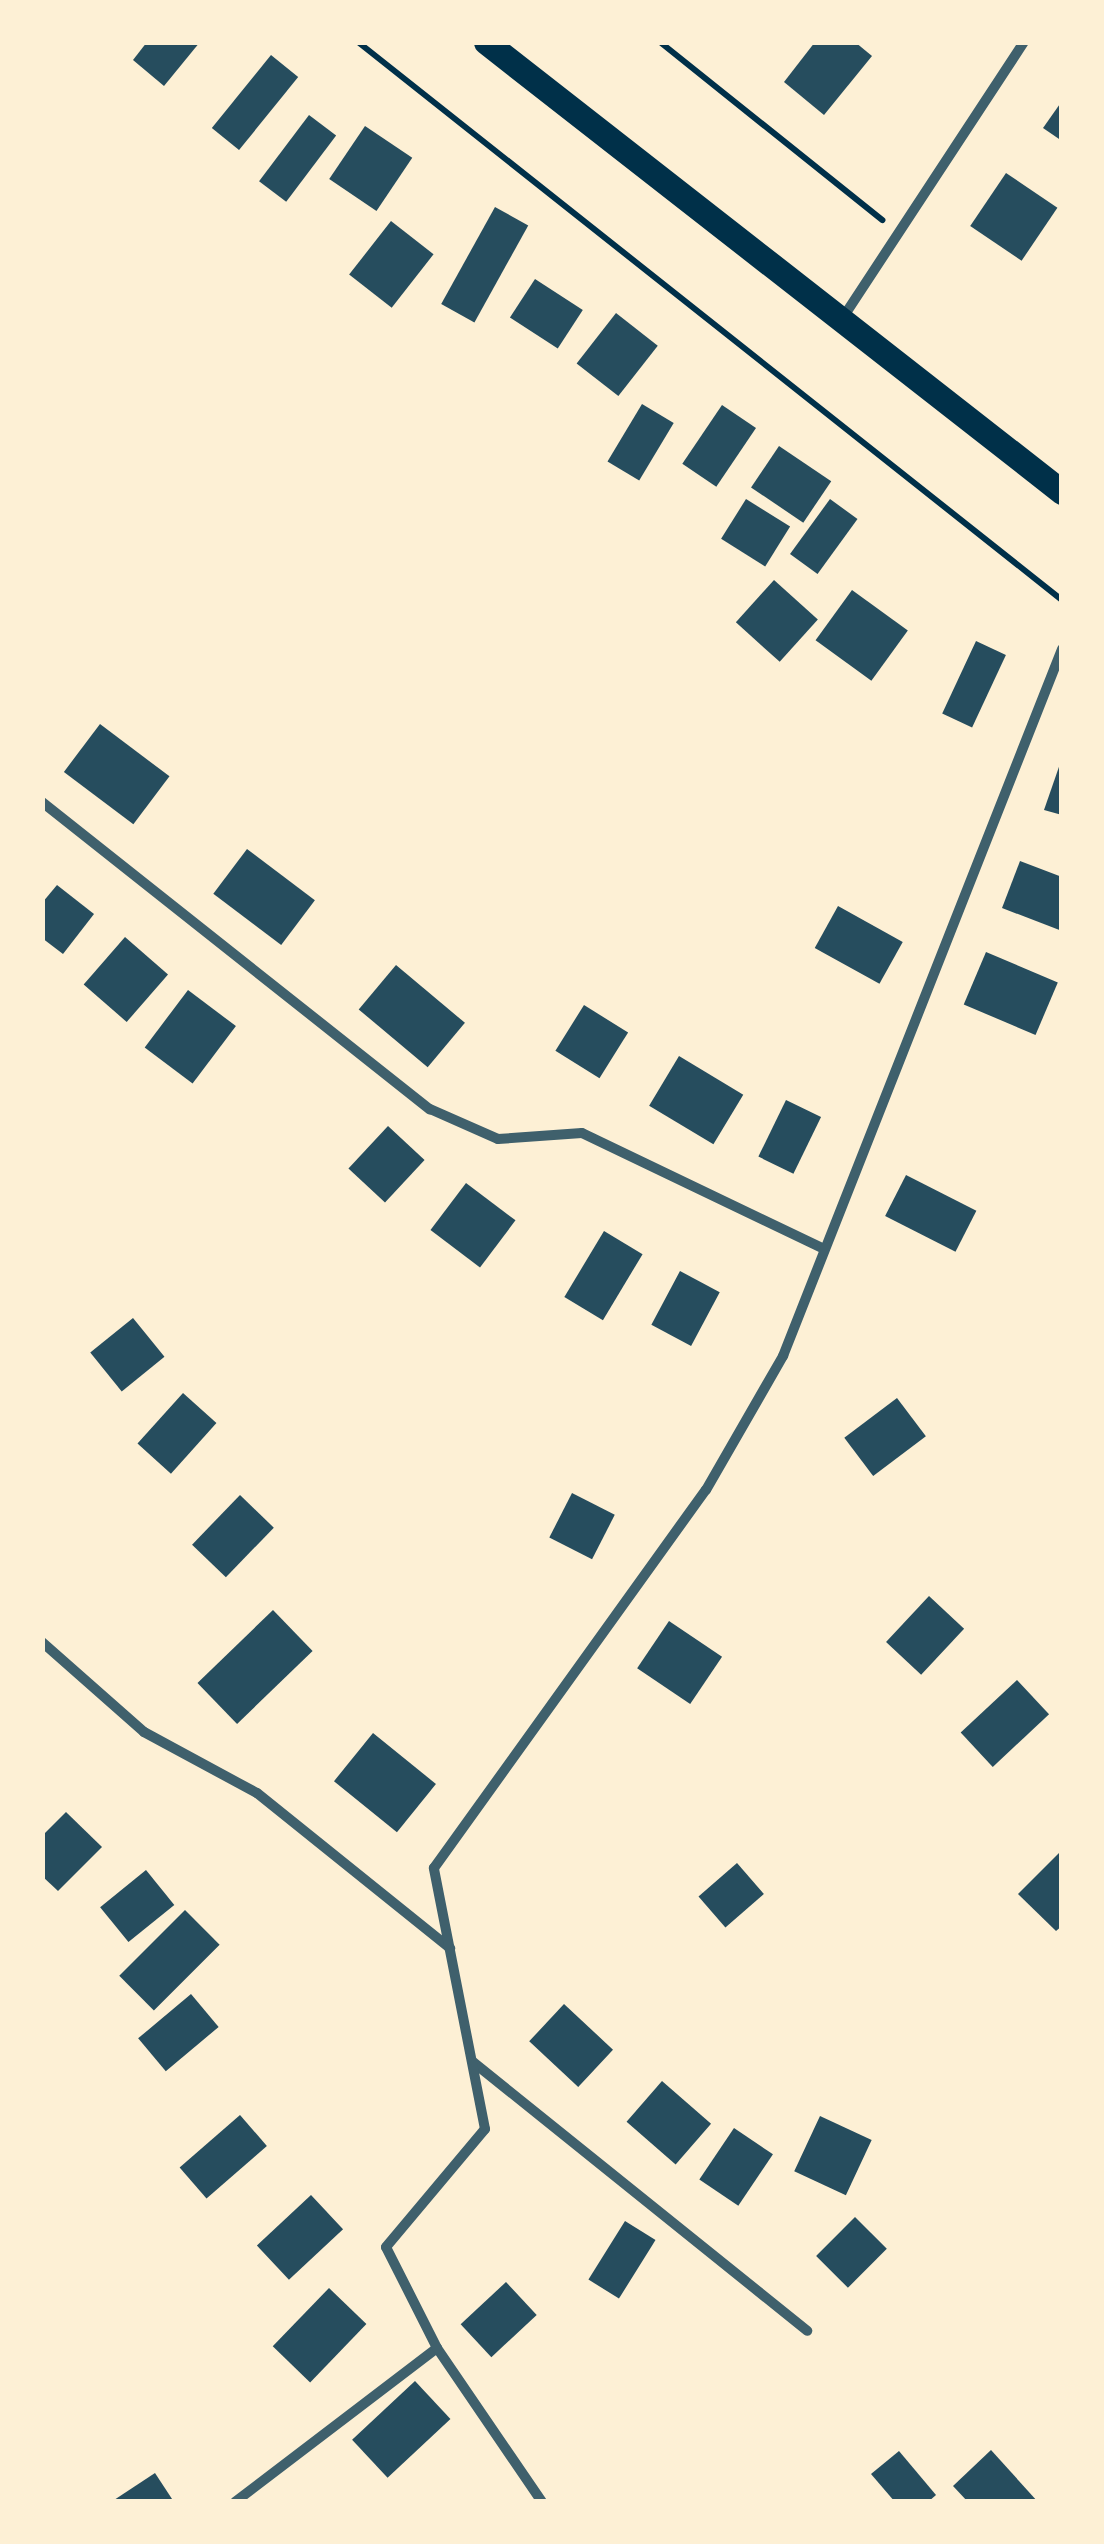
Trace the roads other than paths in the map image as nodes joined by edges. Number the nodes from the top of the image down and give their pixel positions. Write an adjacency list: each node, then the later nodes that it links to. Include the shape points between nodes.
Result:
1 (486, 42): 3 (main road)
2 (1024, 42): 3 (street)
3 (841, 320): 4 (main road)
4 (1062, 492)
5 (1062, 649): 7 (street)
6 (42, 802): 7 (street, via 430,1109 498,1139 582,1132)
7 (824, 1249): 9 (street, via 783,1356 706,1490 434,1868)
8 (42, 1642): 9 (street, via 144,1732 256,1792)
9 (450, 1948): 10 (street)
10 (472, 2061): 11 (street); 12 (street, via 485,2129 386,2247)
11 (807, 2330)
12 (438, 2348): 13 (street); 14 (street)
13 (234, 2502)
14 (542, 2502)

